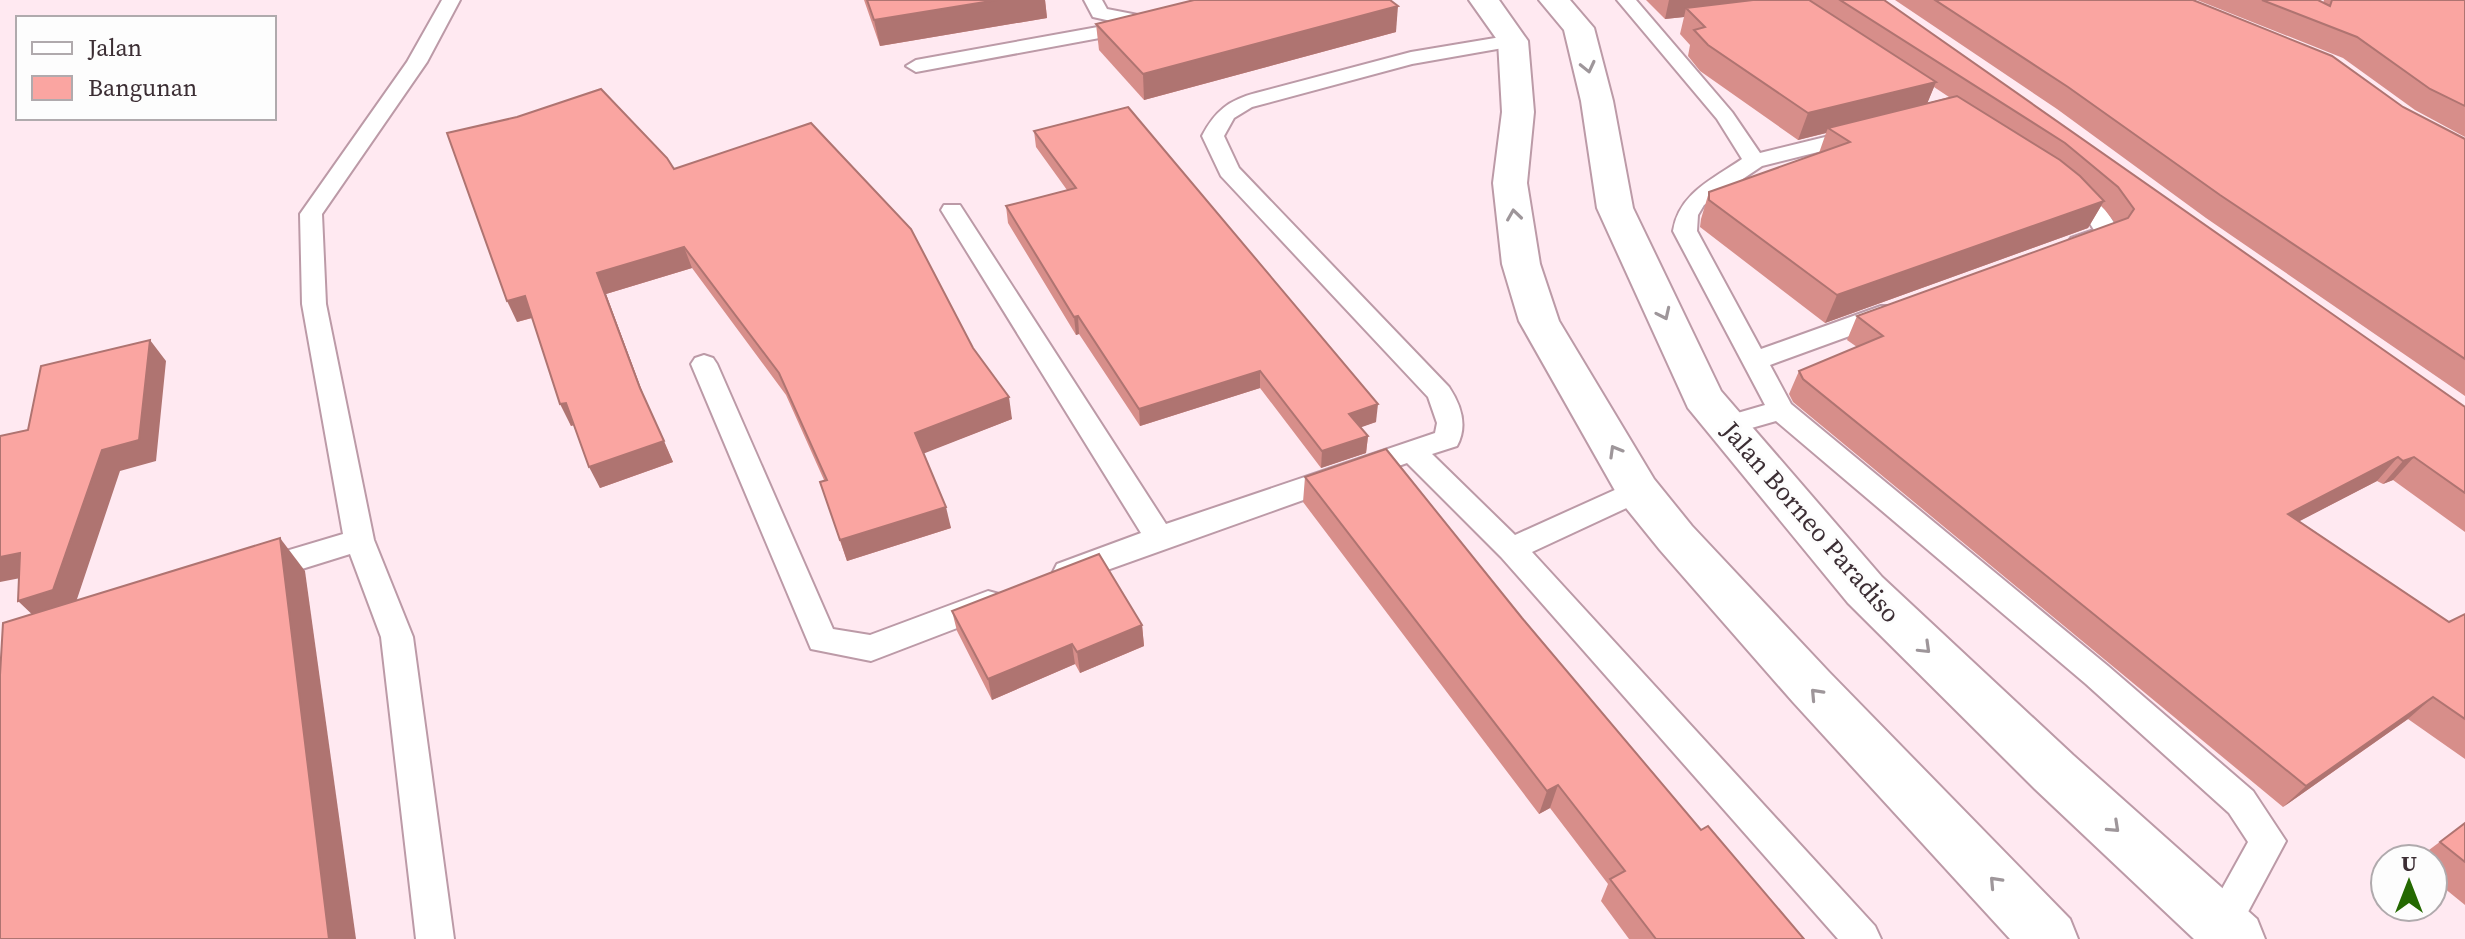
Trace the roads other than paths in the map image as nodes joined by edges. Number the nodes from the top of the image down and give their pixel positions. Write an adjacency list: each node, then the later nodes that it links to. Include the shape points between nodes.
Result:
1 (451, 0): 23 (lane, via 417,62 311,214 314,304)
2 (1093, 0): 9 (lane, via 1100,13 1158,20)
3 (1484, 0): 8 (street)
4 (1554, 0): 19 (street, Jalan Borneo Paradiso, one-way to 19, via 1579,28 1615,208 1703,398)
5 (1626, 0): 7 (lane)
6 (1679, 25): 7 (lane)
7 (1651, 29): 11 (lane, via 1725,116)
8 (1513, 41): 20 (lane, via 1411,58 1240,104 1223,114 1213,136 1229,171 1440,393 1451,423 1447,439); 21 (street, one-way to 8, via 1539,321 1521,264 1510,183 1518,112)
9 (916, 66)
10 (1874, 131): 11 (lane)
11 (1754, 161): 16 (lane, via 1695,201 1685,231)
12 (2054, 182): 14 (lane, via 2100,217 2106,229)
13 (952, 210): 22 (lane)
14 (2062, 249)
15 (1915, 303): 16 (lane)
16 (1754, 361): 18 (lane)
17 (704, 364): 27 (lane, via 822,640 871,648)
18 (1781, 410): 19 (lane); 28 (lane, via 2241,802 2268,841)
19 (1727, 426): 28 (street, Jalan Borneo Paradiso, one-way to 28, via 1865,590)
20 (1412, 451): 22 (lane); 24 (lane)
21 (1638, 491): 24 (lane); 31 (street, one-way to 21, via 1811,687)
22 (1159, 538): 25 (lane)
23 (359, 540): 26 (lane); 29 (lane, via 397,637)
24 (1511, 549): 30 (lane)
25 (1045, 580)
26 (225, 581)
27 (1016, 592)
28 (2229, 932)
29 (435, 939)
30 (1862, 939)
31 (2049, 939)

